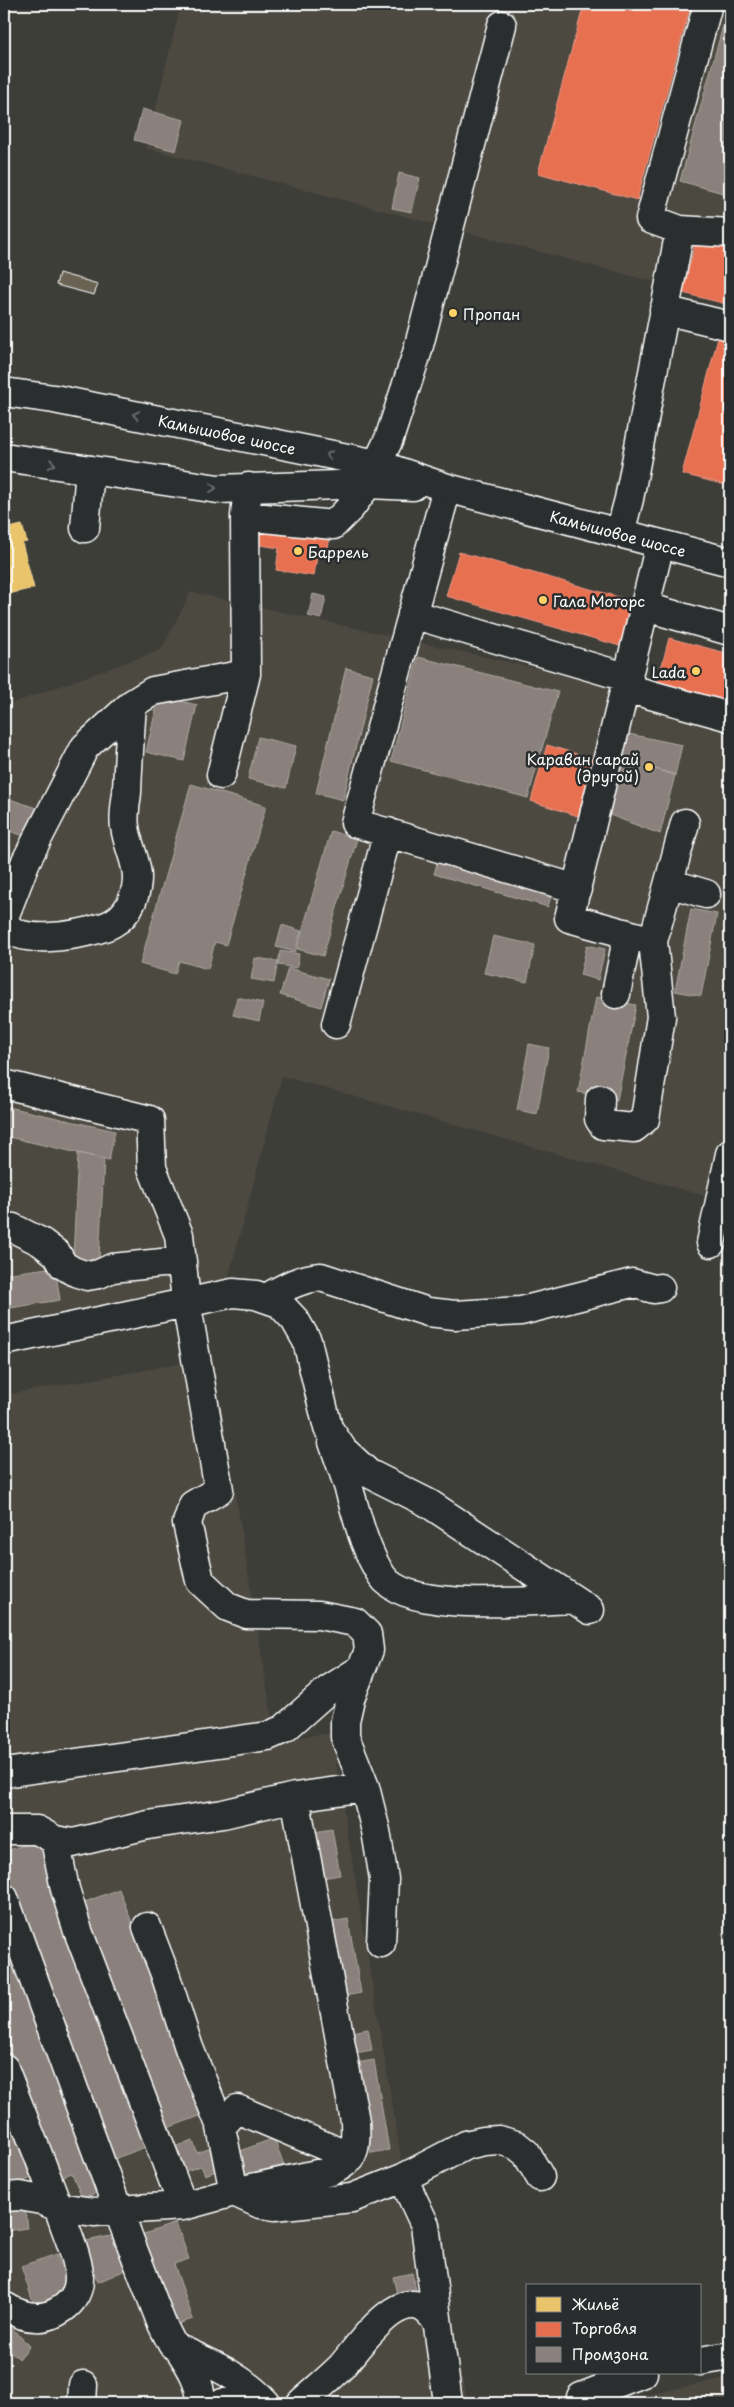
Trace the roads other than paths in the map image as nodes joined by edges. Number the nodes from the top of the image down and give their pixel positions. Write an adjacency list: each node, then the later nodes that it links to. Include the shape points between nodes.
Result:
1 (708, 4): 3 (main road, via 650,219)
2 (502, 25): 10 (main road, via 417,354 389,439)
3 (680, 230): 4 (main road); 5 (main road)
4 (730, 234)
5 (664, 310): 6 (main road); 15 (main road)
6 (730, 326)
7 (4, 392): 10 (main road, Камышовое шоссе, one-way to 7, via 83,405)
8 (4, 457): 9 (main road, Камышовое шоссе, one-way to 9)
9 (90, 470): 11 (main road, Камышовое шоссе, one-way to 11, via 218,489); 14 (main road)
10 (372, 474): 11 (main road, Камышовое шоссе); 12 (main road, Камышовое шоссе); 13 (main road, via 351,507 333,525)
11 (248, 487): 13 (main road)
12 (447, 488): 15 (main road, Камышовое шоссе); 19 (main road)
13 (245, 516): 21 (main road)
14 (85, 528)
15 (620, 533): 16 (main road, Камышовое шоссе)
16 (660, 544): 17 (main road, Камышовое шоссе); 18 (main road)
17 (730, 562)
18 (646, 607): 20 (main road); 22 (main road)
19 (412, 614): 22 (main road); 27 (main road, via 355,823)
20 (730, 631)
21 (246, 674): 23 (main road, via 153,692); 25 (main road)
22 (627, 683): 24 (main road); 29 (main road)
23 (132, 704): 23 (main road, via 85,747 26,861 5,915 5,923 10,930 29,936 72,936 112,924 124,915 133,900 138,878 125,827)
24 (730, 718)
25 (221, 775)
26 (685, 823): 28 (main road)
27 (388, 832): 29 (main road); 33 (main road)
28 (669, 883): 30 (main road); 31 (main road)
29 (577, 889): 31 (main road, via 569,918)
30 (706, 894)
31 (640, 938): 32 (main road); 35 (main road, via 661,1017 645,1119 634,1128 603,1125 599,1119)
32 (616, 994)
33 (336, 1024)
34 (4, 1084): 39 (main road, via 150,1120 152,1168 179,1235)
35 (600, 1099)
36 (730, 1154): 38 (main road)
37 (4, 1227): 39 (main road, via 13,1228 40,1242 57,1254 68,1268 87,1276 112,1268)
38 (712, 1243)
39 (182, 1261): 42 (main road)
40 (660, 1288): 41 (main road, via 632,1283 521,1311 455,1315 428,1312 322,1277 306,1278)
41 (266, 1298): 42 (main road, via 233,1293); 44 (main road, via 279,1303 296,1320 307,1340)
42 (186, 1301): 43 (main road); 45 (main road, via 219,1490 193,1505 187,1524 200,1581 228,1607 246,1614 318,1615 355,1622 367,1634 369,1650)
43 (4, 1341)
44 (328, 1428): 44 (main road, via 342,1450 368,1473 428,1503 581,1604 426,1600 403,1591 384,1578 364,1541)
45 (361, 1669): 46 (main road, via 328,1690 284,1729 268,1736); 47 (main road, via 345,1720 345,1736)
46 (4, 1773)
47 (365, 1787): 48 (main road); 53 (main road, via 384,1879)
48 (295, 1797): 50 (main road, via 73,1843); 56 (main road, via 355,2121 356,2144)
49 (4, 1830): 50 (main road, via 37,1830)
50 (55, 1840): 61 (main road, via 78,1932)
51 (4, 1898): 63 (main road)
52 (146, 1927): 55 (main road)
53 (381, 1943)
54 (4, 2068): 62 (main road)
55 (221, 2127): 56 (main road, via 237,2109); 59 (main road)
56 (351, 2157): 59 (main road, via 343,2166 330,2171)
57 (540, 2177): 58 (main road, via 526,2152 499,2140 466,2144)
58 (404, 2178): 59 (main road, via 352,2198 295,2205 260,2204); 65 (main road, via 425,2225)
59 (234, 2192): 61 (main road)
60 (4, 2197): 62 (main road, via 20,2196)
61 (183, 2206): 63 (main road)
62 (58, 2207): 63 (main road, via 94,2212); 64 (main road, via 77,2262 79,2280 76,2295 68,2305 48,2316 18,2315)
63 (118, 2210): 66 (main road, via 161,2322 172,2344)
64 (4, 2306)
65 (436, 2321): 76 (main road, via 423,2307 404,2305 395,2310 380,2321 332,2375); 77 (main road)
66 (179, 2349): 72 (main road, via 199,2384); 75 (main road, via 223,2369)
67 (730, 2356): 68 (main road)
68 (702, 2361)
69 (593, 2374): 71 (main road)
70 (641, 2374): 71 (main road)
71 (578, 2400)
72 (201, 2403)
73 (223, 2403): 74 (main road)
74 (256, 2403)
75 (266, 2403)
76 (301, 2403)
77 (448, 2403)

